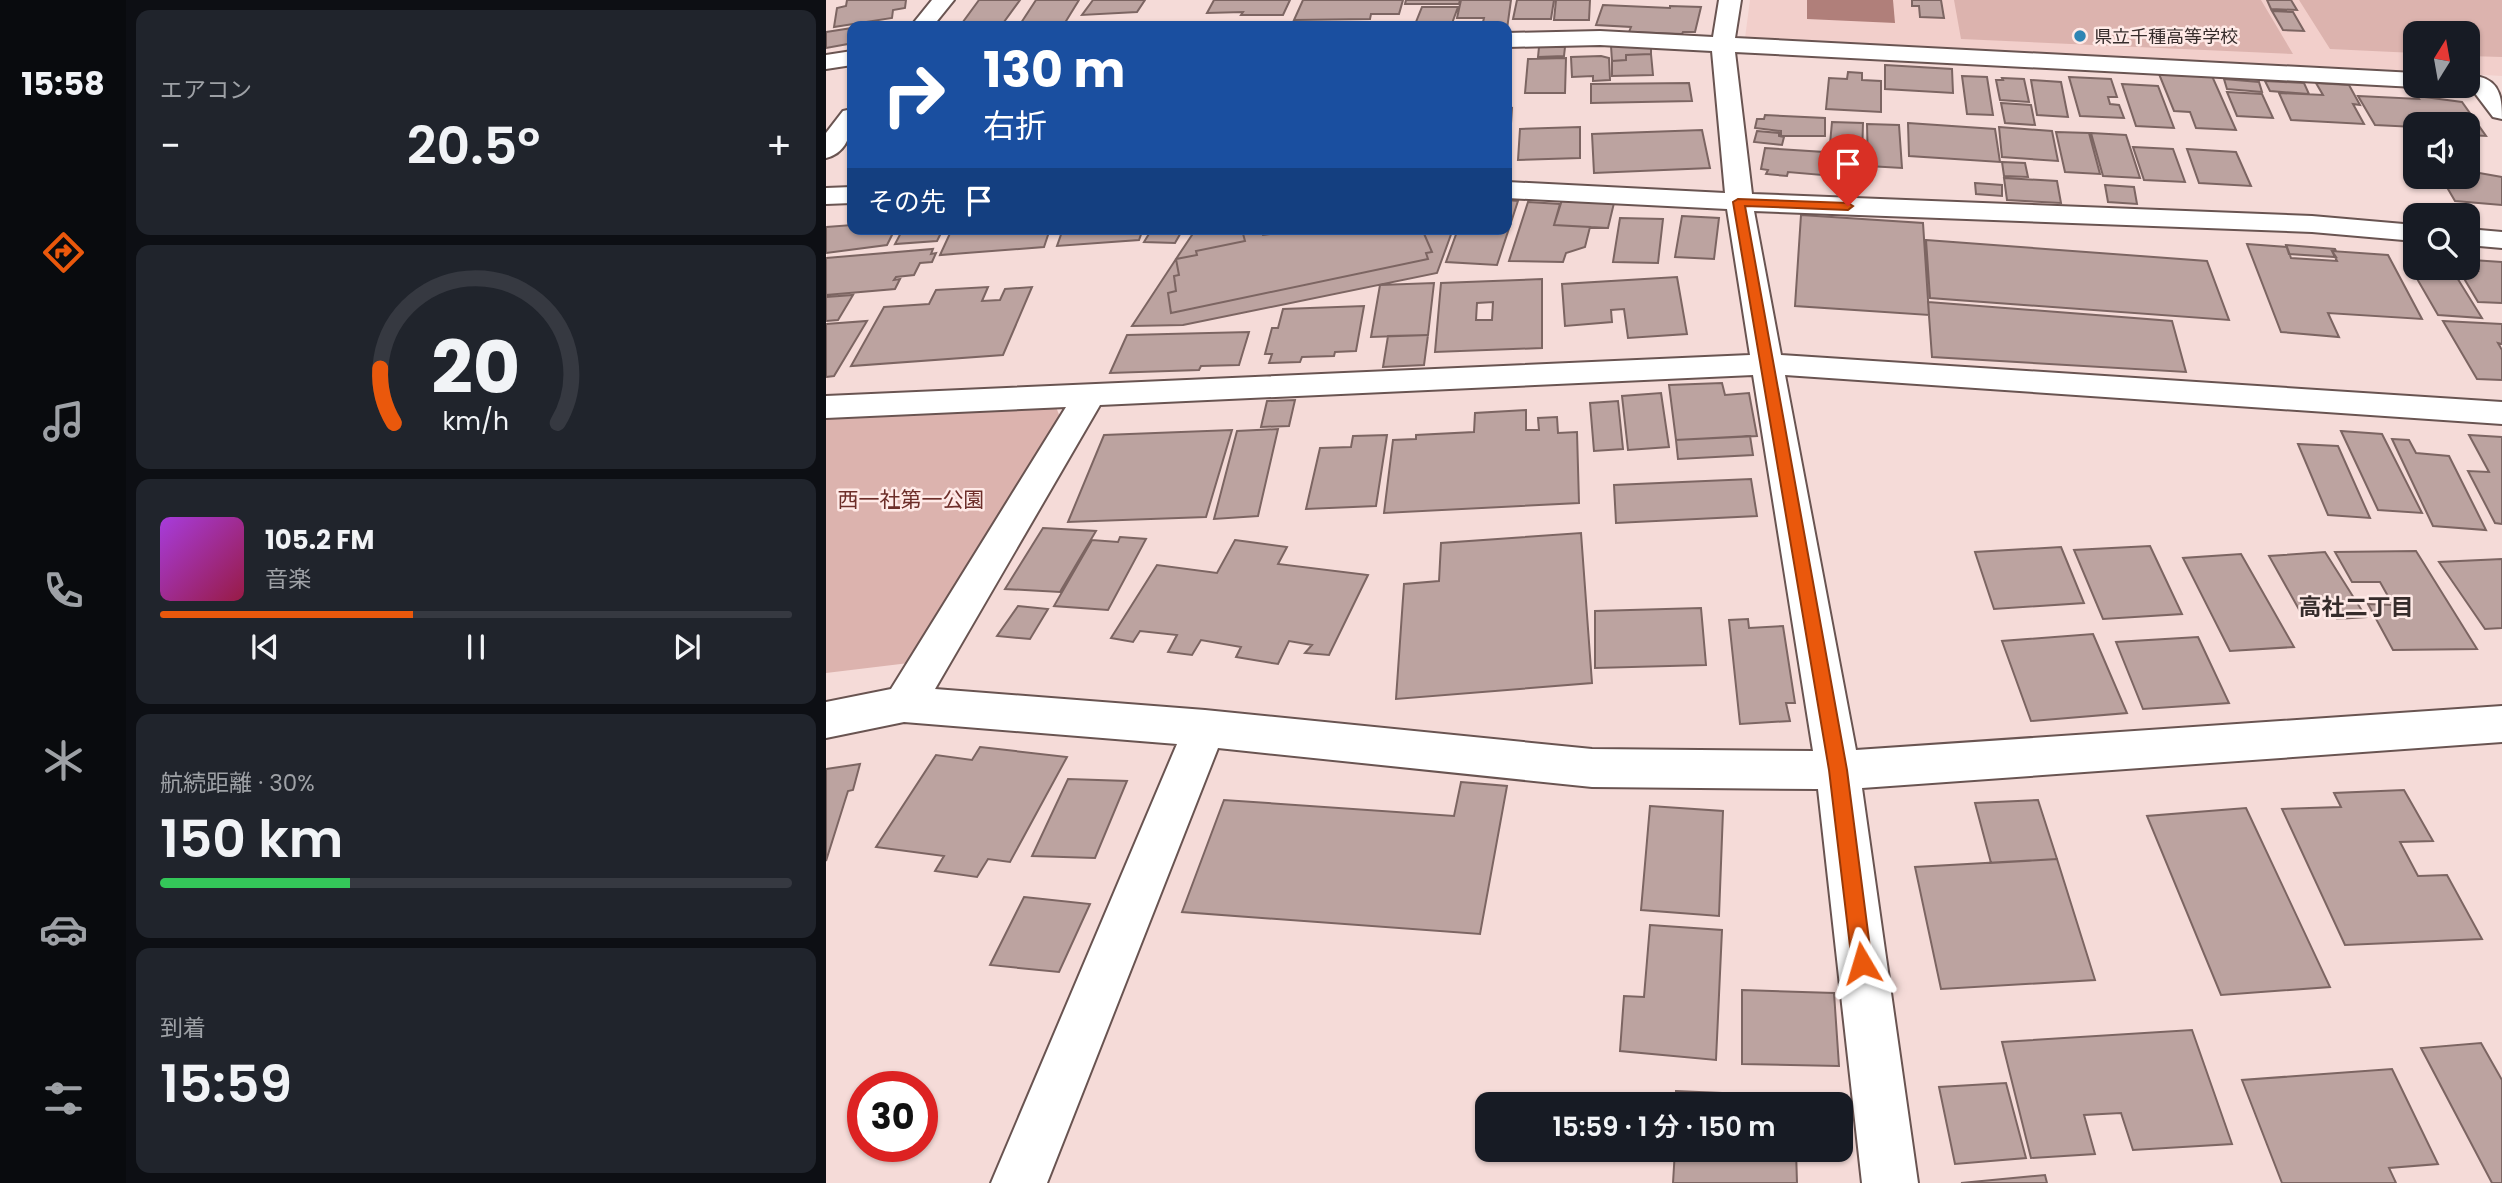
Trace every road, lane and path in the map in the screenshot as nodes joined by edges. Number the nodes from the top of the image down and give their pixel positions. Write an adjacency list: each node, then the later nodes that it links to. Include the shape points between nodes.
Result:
1 (943, 0): 3 (street)
2 (1730, 0): 5 (street)
3 (926, 21)
4 (1512, 40): 5 (street, via 1600,38)
5 (1723, 46): 8 (street); 16 (street)
6 (847, 59): 7 (street)
7 (826, 62)
8 (2403, 79)
9 (2483, 84): 10 (street)
10 (2502, 112)
11 (847, 123): 12 (street)
12 (826, 150)
13 (1512, 190): 16 (street)
14 (847, 195): 15 (street)
15 (826, 196)
16 (1738, 202): 17 (street, via 2312,224); 20 (street)
17 (2403, 232)
18 (2480, 238): 19 (street)
19 (2502, 240)
20 (1767, 365): 21 (street); 23 (street); 28 (street)
21 (1090, 396): 22 (street); 24 (street)
22 (826, 407)
23 (2502, 413)
24 (904, 704): 25 (street); 27 (street)
25 (826, 720)
26 (2502, 724): 28 (street)
27 (1205, 727): 28 (street, via 1592,768); 29 (street)
28 (1838, 770): 30 (street)
29 (1019, 1183)
30 (1890, 1183)

